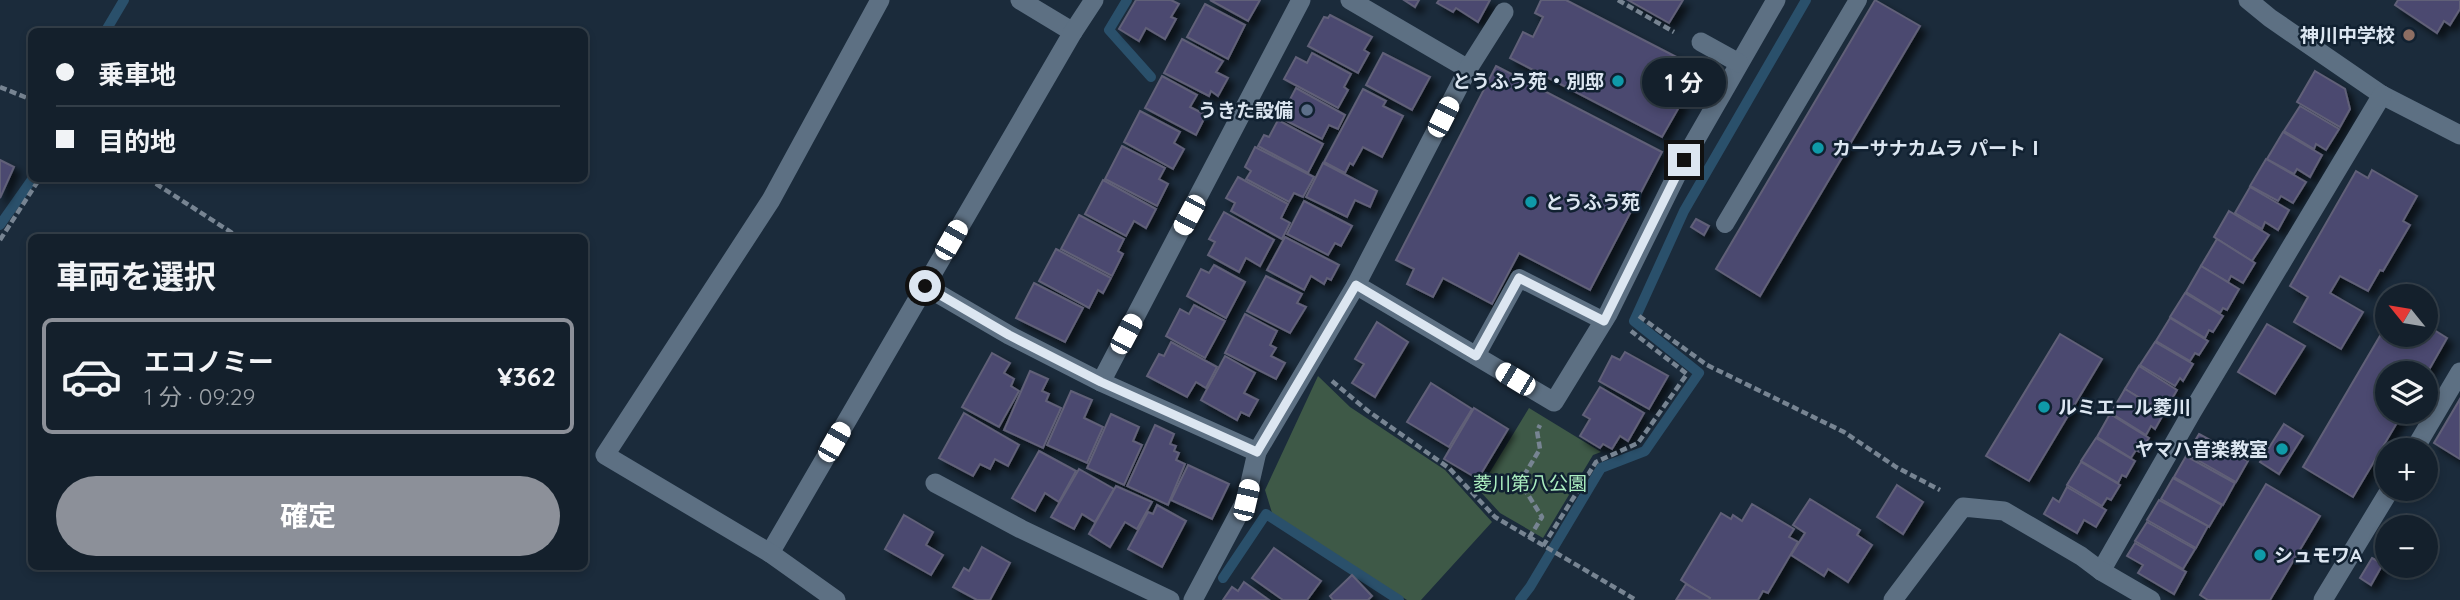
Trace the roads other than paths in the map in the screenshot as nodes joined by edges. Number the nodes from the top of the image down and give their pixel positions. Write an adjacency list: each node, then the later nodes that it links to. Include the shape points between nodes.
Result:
1 (880, 0): 27 (street, via 771,200 605,455)
2 (1020, 0): 10 (street)
3 (1094, 0): 10 (street)
4 (1301, 0): 22 (street)
5 (1350, 0): 13 (street)
6 (1776, 0): 12 (street)
7 (1858, 0): 16 (lane)
8 (2248, 0): 14 (street)
9 (1504, 12): 13 (street)
10 (1073, 32): 18 (street)
11 (1701, 42): 12 (street)
12 (1739, 63): 19 (street, via 1684,160)
13 (1468, 69): 17 (street)
14 (2382, 94): 15 (street); 28 (street)
15 (2460, 135)
16 (1725, 224)
17 (1356, 285): 20 (street); 24 (street)
18 (925, 286): 22 (street); 27 (street)
19 (1606, 318): 20 (lane, via 1519,278); 20 (street, via 1554,402)
20 (1476, 356)
21 (2460, 372): 23 (street)
22 (1101, 382): 24 (street)
23 (2421, 438)
24 (1257, 452): 31 (street, via 1246,500)
25 (935, 482): 30 (street)
26 (2383, 501): 34 (street)
27 (770, 552): 29 (street)
28 (2101, 571): 32 (street, via 2004,511 1963,507); 33 (street)
29 (836, 600)
30 (1170, 600)
31 (1194, 600)
32 (1893, 600)
33 (2151, 600)
34 (2323, 600)

